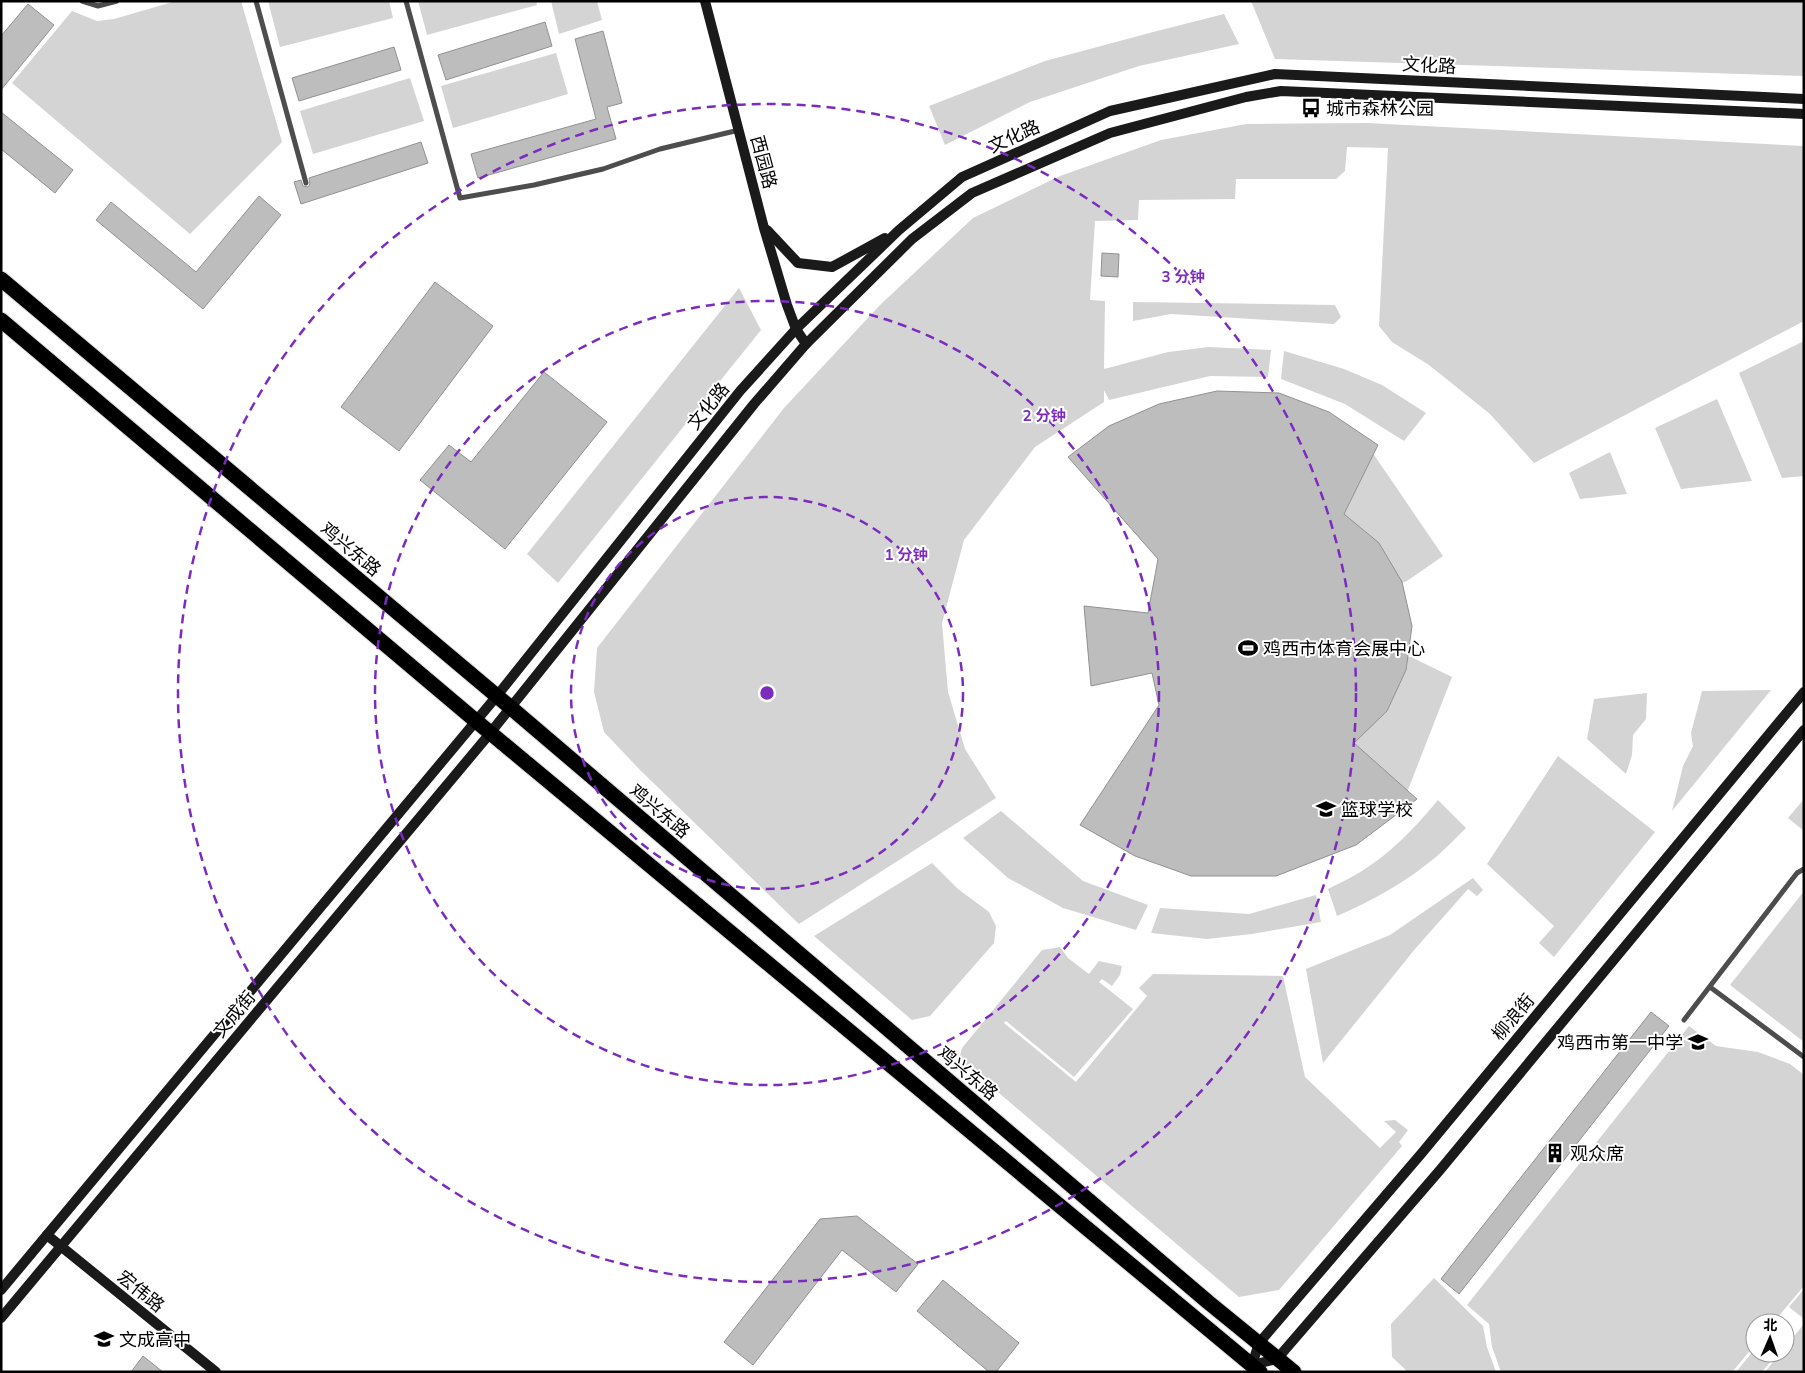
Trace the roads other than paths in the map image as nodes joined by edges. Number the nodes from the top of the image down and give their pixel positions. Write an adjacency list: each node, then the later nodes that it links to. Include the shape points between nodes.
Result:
1 (82, 1): 2 (street, via 98,6)
2 (116, 1)
3 (256, 1): 9 (street)
4 (406, 1): 8 (street, via 460,198 603,169 660,148)
5 (705, 1): 8 (main road, 西园路)
6 (1804, 99): 11 (main road, 文化路, via 1275,74 1110,111 962,177)
7 (1804, 114): 15 (main road, 文化路, via 1281,91 1246,97 1110,133 972,193 912,239)
8 (739, 130): 10 (main road, 西园路)
9 (306, 183)
10 (764, 228): 11 (main road, via 798,263 832,267); 14 (main road, 西园路)
11 (899, 230): 14 (main road, 文化路)
12 (1, 279): 17 (highway, 鸡兴东路)
13 (1, 320): 19 (highway)
14 (796, 329): 15 (main road, 西园路); 17 (main road, 文化路, via 740,391)
15 (806, 344): 18 (main road, 文化路)
16 (1804, 692): 30 (main road, 柳浪街)
17 (496, 697): 18 (highway, 鸡兴东路); 19 (main road, 文化路)
18 (510, 707): 21 (main road, 文化路); 30 (highway, 鸡兴东路)
19 (476, 721): 21 (highway); 26 (main road, 文成街)
20 (1804, 730): 31 (main road, via 1440,1170)
21 (491, 732): 27 (main road, 文成街); 32 (highway)
22 (1804, 869): 23 (street, via 1797,873)
23 (1710, 987): 24 (street); 25 (street)
24 (1684, 1020)
25 (1804, 1057)
26 (47, 1235): 27 (main road, 宏伟路); 28 (main road, 文成街)
27 (61, 1247): 29 (main road, 文成街); 33 (main road, 宏伟路)
28 (1, 1290)
29 (1, 1318)
30 (1259, 1344): 31 (highway, 鸡兴东路); 32 (main road, 柳浪街)
31 (1277, 1359): 32 (main road); 34 (highway, 鸡兴东路)
32 (1256, 1368)
33 (216, 1372)
34 (1294, 1372)

